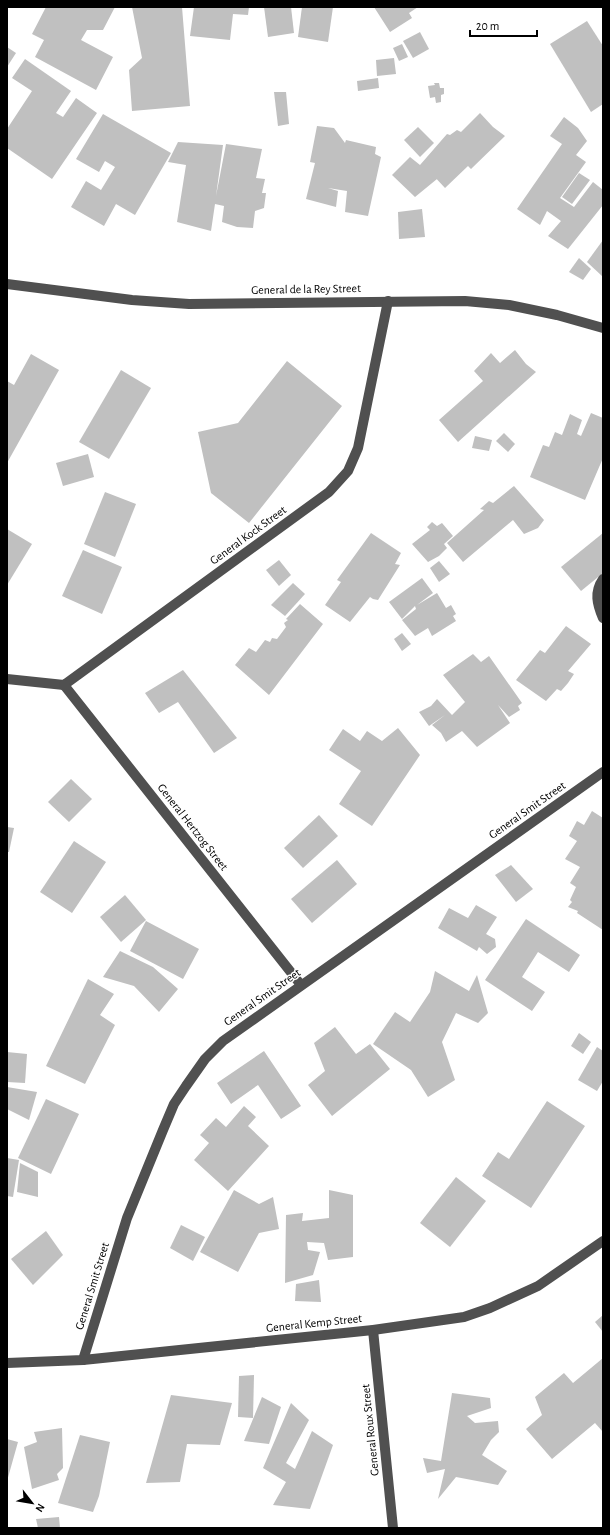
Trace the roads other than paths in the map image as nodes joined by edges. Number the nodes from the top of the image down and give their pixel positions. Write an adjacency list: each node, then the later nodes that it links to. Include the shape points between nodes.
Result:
1 (7, 284): 2 (street, General de la Rey Street, via 132,300 189,304)
2 (388, 301): 3 (street, General de la Rey Street, via 465,301 509,305); 7 (street, General Kock Street, via 362,435 355,458 342,480)
3 (603, 328)
4 (603, 579): 5 (street, via 597,589 598,608)
5 (603, 618)
6 (7, 679): 7 (street)
7 (64, 685): 9 (street, General Hertzog Street)
8 (603, 772): 9 (street, General Smit Street)
9 (301, 985): 12 (street, General Smit Street, via 223,1040 205,1059 174,1104 127,1218)
10 (603, 1241): 11 (street, General Kemp Street, via 538,1286 490,1308 464,1317)
11 (373, 1330): 12 (street, General Kemp Street); 14 (street, General Roux Street)
12 (83, 1360): 13 (street, General Kemp Street)
13 (7, 1363)
14 (393, 1528)

